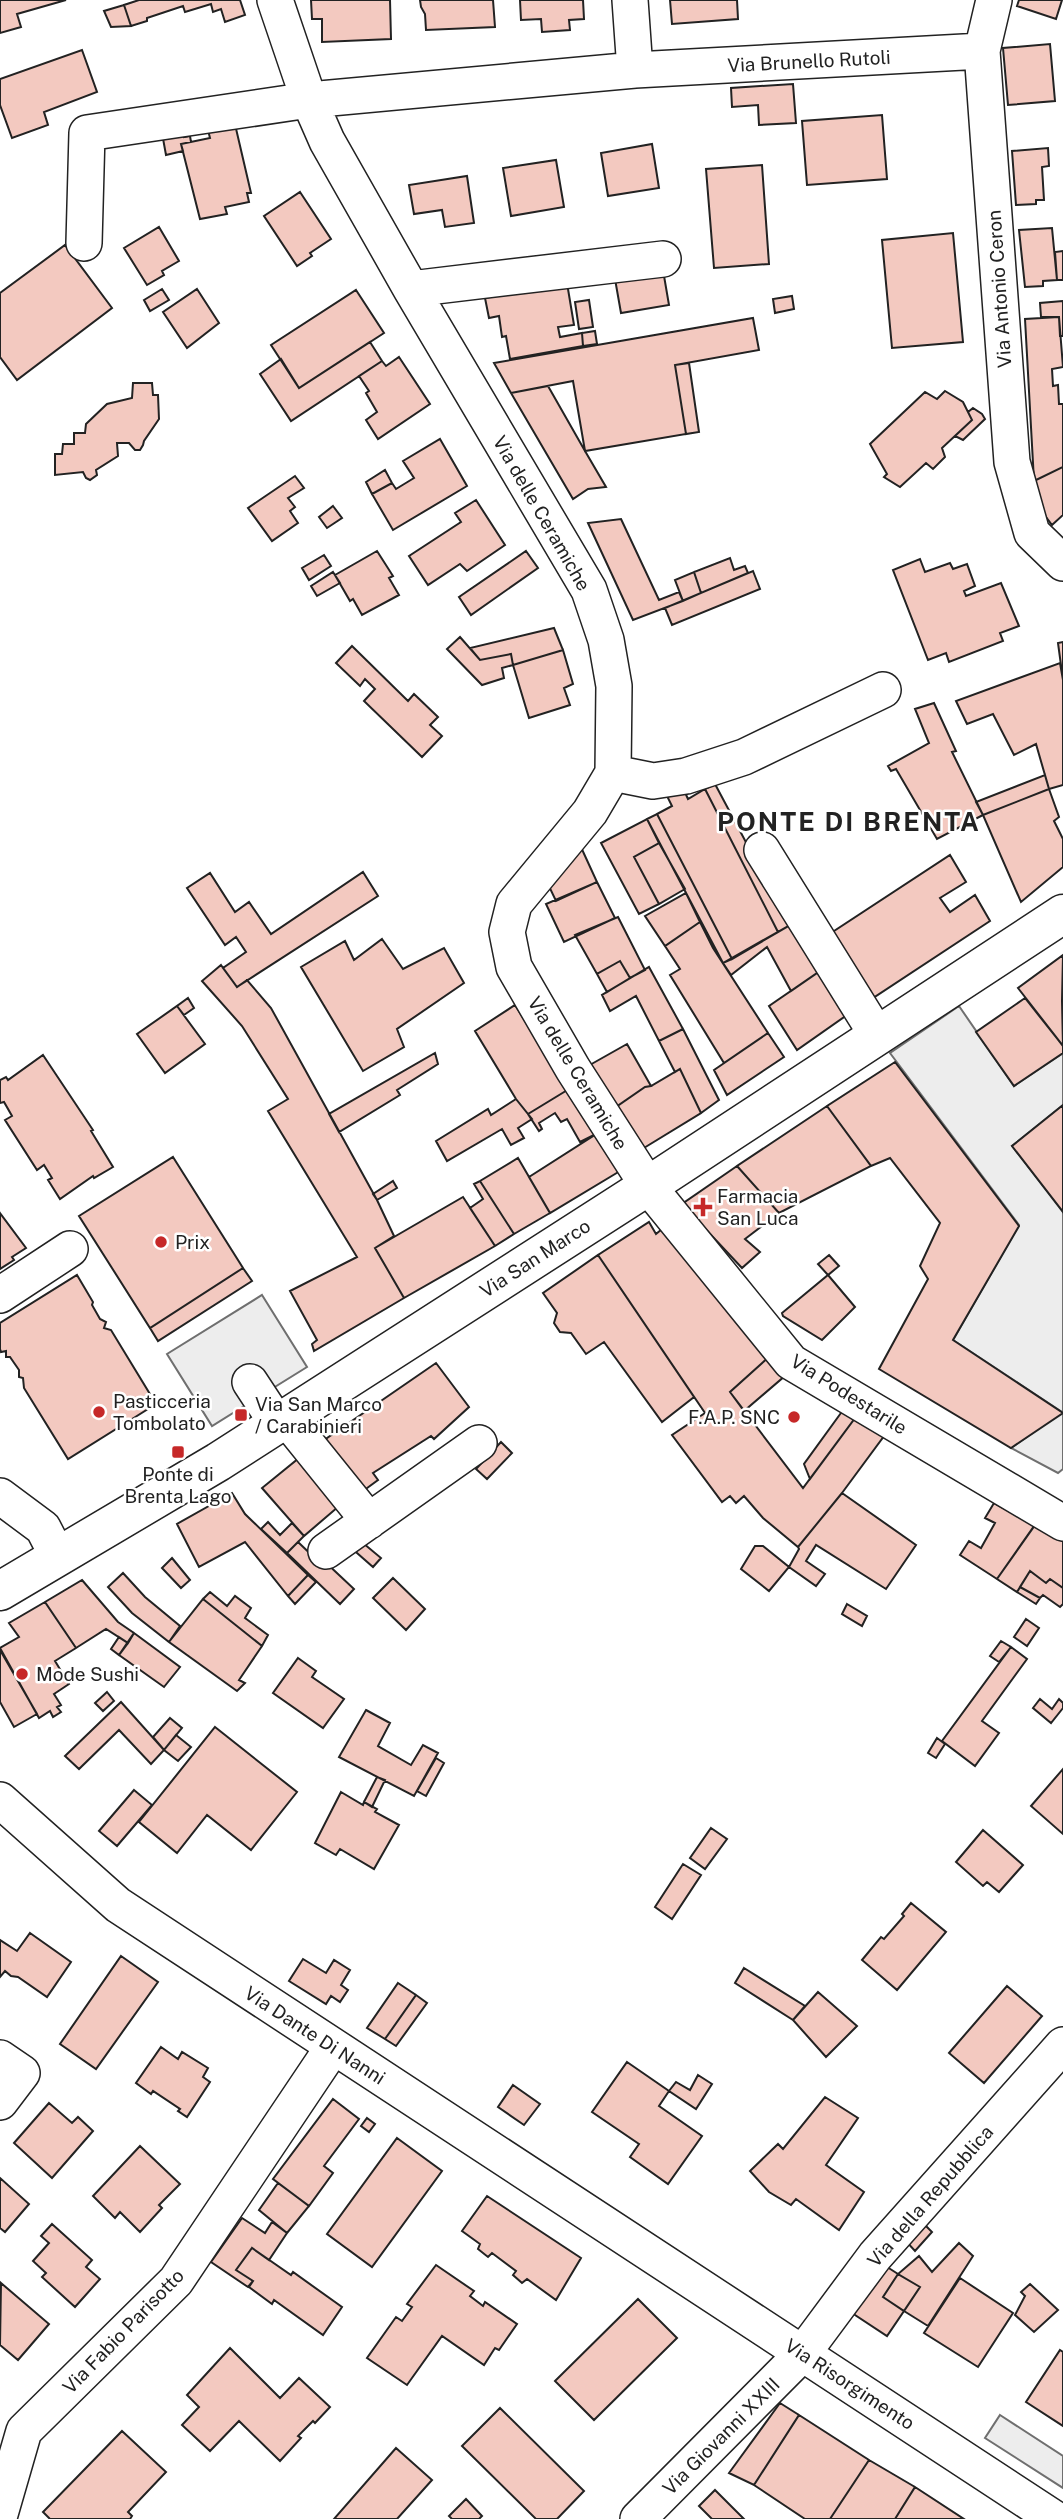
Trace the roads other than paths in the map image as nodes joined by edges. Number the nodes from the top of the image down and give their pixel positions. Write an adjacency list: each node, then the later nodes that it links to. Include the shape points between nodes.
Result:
1 (275, 0): 6 (street, Via delle Ceramiche)
2 (630, 0): 5 (street)
3 (994, 0): 4 (street, Via Antonio Ceron)
4 (982, 51): 5 (street, Via Brunello Rutoli); 10 (street, Via Antonio Ceron, via 1012,462 1032,533)
5 (635, 71): 6 (street, Via Brunello Rutoli)
6 (309, 100): 7 (street, via 87,134); 9 (street, Via delle Ceramiche, via 327,141)
7 (84, 243)
8 (663, 259): 9 (street)
9 (411, 289): 12 (street, Via delle Ceramiche, via 589,590 606,640 614,686)
10 (1063, 563)
11 (883, 690): 12 (street, via 744,757 686,776 653,781)
12 (613, 773): 16 (street, Via delle Ceramiche, via 590,811 514,904 507,932 514,967)
13 (762, 850): 15 (street)
14 (1063, 914): 15 (main road, Via San Marco)
15 (877, 1035): 16 (main road, Via San Marco)
16 (648, 1186): 20 (main road, Via San Marco); 24 (street, Via Podestarile, via 791,1362)
17 (70, 1249): 18 (street)
18 (0, 1295)
19 (250, 1382): 20 (street)
20 (282, 1421): 23 (street); 26 (main road, Via San Marco)
21 (479, 1443): 23 (street)
22 (0, 1496): 26 (street, via 43,1528)
23 (369, 1521): 25 (street)
24 (1063, 1523)
25 (326, 1551)
26 (58, 1557): 27 (main road, Via San Marco)
27 (0, 1591)
28 (0, 1800): 30 (street, Via Dante Di Nanni, via 118,1905)
29 (1063, 2045): 34 (street, Via della Repubblica, via 875,2256)
30 (333, 2047): 33 (street, Via Dante Di Nanni); 35 (street, Via Fabio Parisotto, via 176,2281 24,2431)
31 (0, 2059): 32 (street, via 22,2073)
32 (0, 2102)
33 (645, 2250): 34 (street, Via Risorgimento)
34 (803, 2353): 36 (street, Via Giovanni XXIII); 37 (street, Via Risorgimento)
35 (0, 2514)
36 (638, 2519)
37 (1055, 2519)

